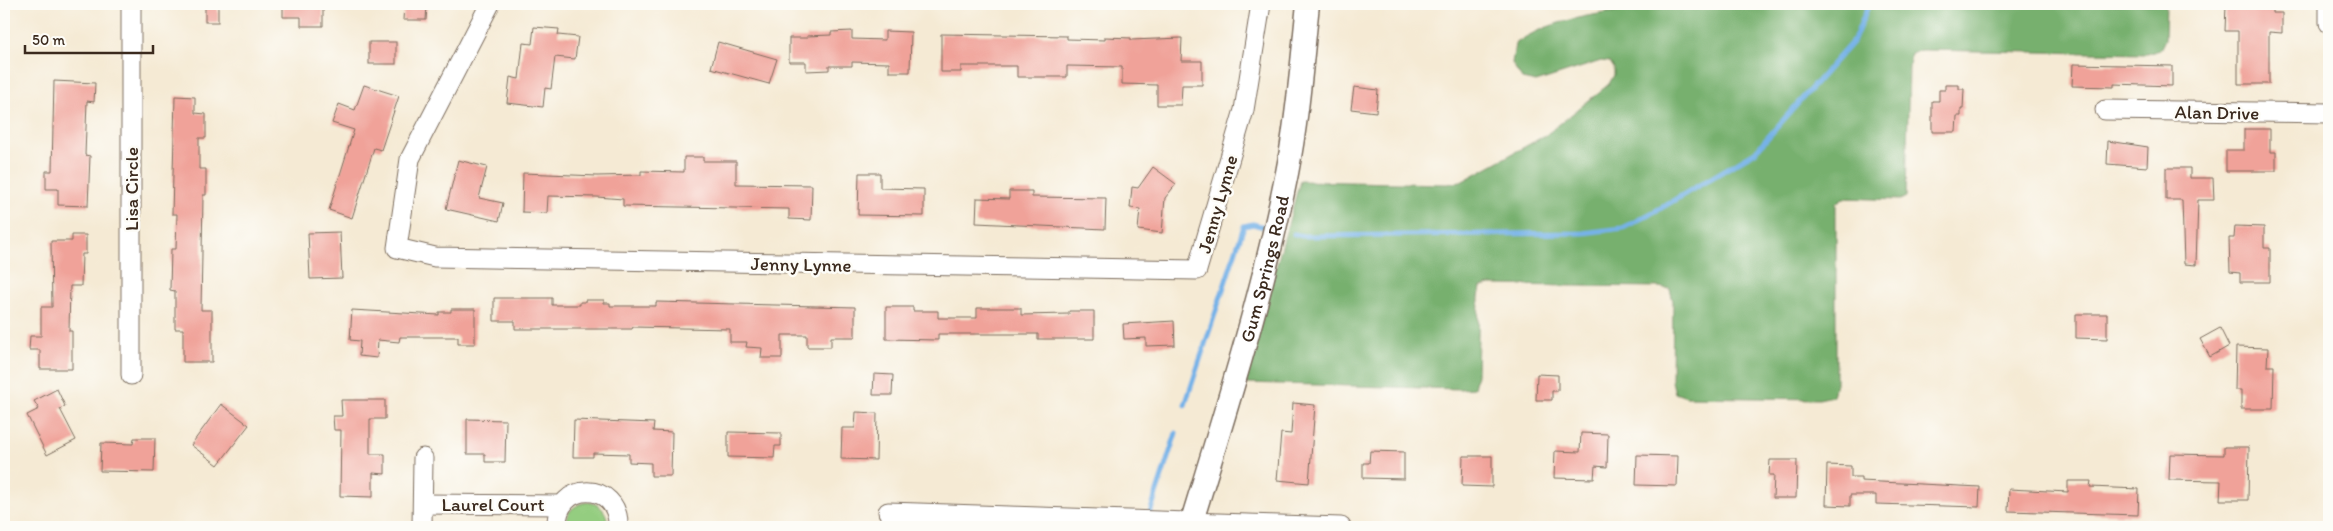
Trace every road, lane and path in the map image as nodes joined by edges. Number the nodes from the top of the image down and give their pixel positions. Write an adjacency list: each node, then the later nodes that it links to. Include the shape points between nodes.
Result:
1 (131, 4): 9 (street, Lisa Circle)
2 (490, 4): 3 (street, Jenny Lynne, via 410,159 397,248 434,257 1198,270 1244,110)
3 (1261, 4)
4 (1308, 4): 14 (main road, Gum Springs Road, via 1287,173 1262,284)
5 (2329, 4): 6 (street)
6 (2329, 23)
7 (2105, 110): 8 (street, Alan Drive)
8 (2329, 113)
9 (131, 375)
10 (423, 458): 11 (street, Laurel Court)
11 (423, 504): 12 (street, Laurel Court); 15 (street, Laurel Court)
12 (562, 505): 16 (street, Laurel Court); 17 (street, Laurel Court, via 583,491 602,495 615,509)
13 (888, 512): 14 (street)
14 (1191, 525): 18 (street)
15 (422, 527)
16 (557, 527)
17 (618, 527)
18 (1341, 527)

